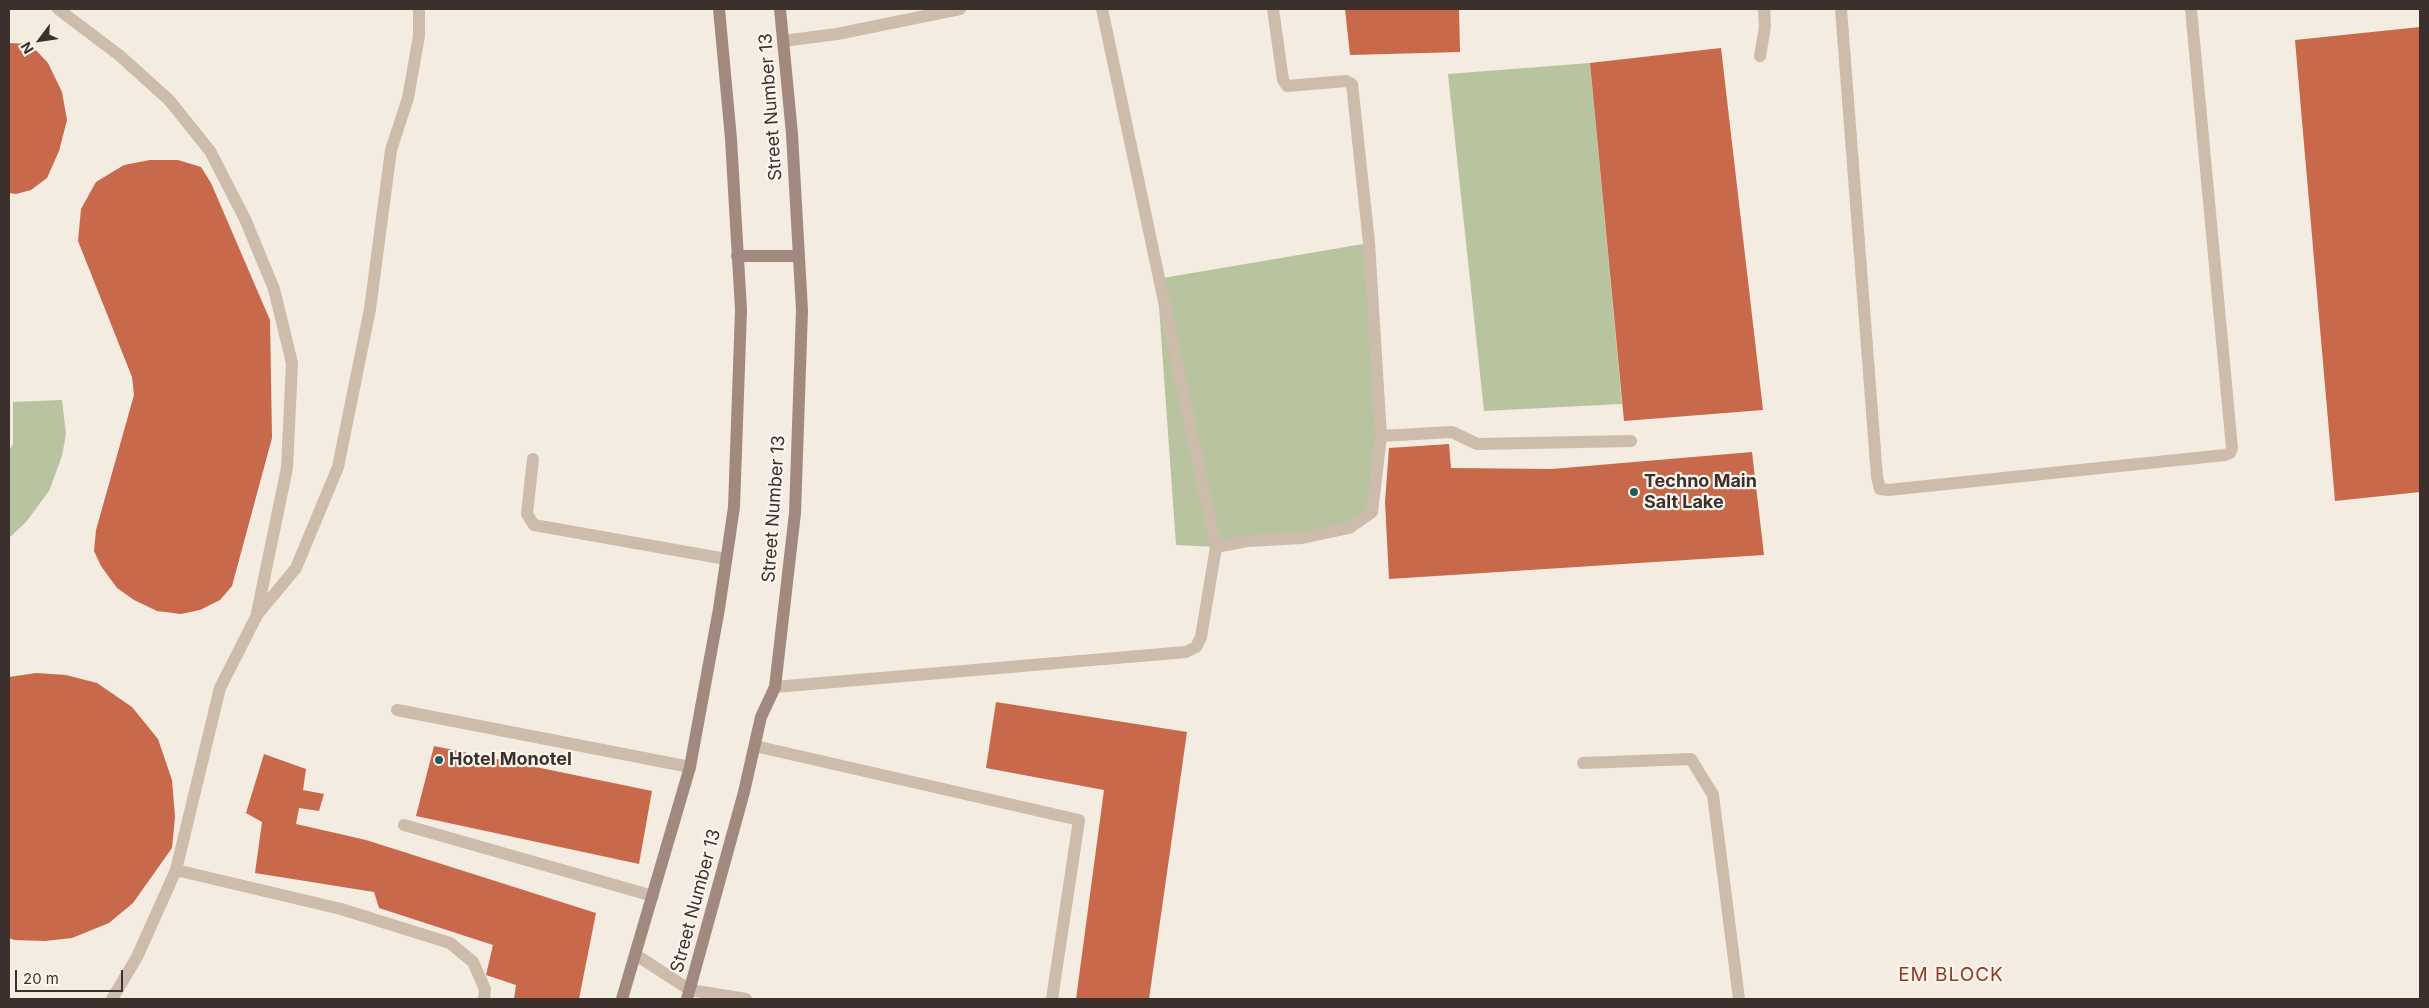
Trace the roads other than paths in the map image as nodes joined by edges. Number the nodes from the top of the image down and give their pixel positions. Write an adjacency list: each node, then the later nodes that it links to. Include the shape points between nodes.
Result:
1 (58, 9): 20 (lane, via 120,55 169,100 210,151 245,218 274,290 292,363 287,468)
2 (419, 9): 20 (lane, via 416,54 408,98 391,150 370,309 338,467 296,568)
3 (719, 9): 13 (main road, via 731,139)
4 (780, 9): 11 (main road, Street Number 13)
5 (960, 9): 11 (lane, via 838,34)
6 (1102, 9): 18 (lane)
7 (1273, 9): 15 (lane, via 1283,80 1287,86 1346,81 1352,84 1369,243)
8 (1764, 9): 12 (lane, via 1765,27)
9 (1841, 9): 10 (lane, via 1877,477 1880,488 1888,490 2230,453)
10 (2191, 9)
11 (783, 41): 14 (main road, Street Number 13, via 792,134)
12 (1760, 56)
13 (737, 256): 14 (main road); 19 (main road, via 740,330 734,507)
14 (798, 256): 21 (main road, Street Number 13, via 802,310 795,513)
15 (1381, 436): 16 (lane, via 1452,432 1477,444); 18 (lane, via 1372,512 1348,528 1302,538 1247,541)
16 (1631, 441)
17 (533, 459): 19 (lane, via 527,514 534,525)
18 (1216, 547): 21 (lane, via 1201,636 1196,647 1186,652)
19 (726, 559): 25 (main road)
20 (257, 615): 27 (lane, via 220,688)
21 (775, 687): 23 (main road, Street Number 13, via 761,717)
22 (397, 710): 25 (lane)
23 (754, 746): 30 (main road, Street Number 13); 35 (lane, via 1079,820)
24 (1582, 763): 36 (lane, via 1691,759 1713,795)
25 (690, 767): 28 (main road)
26 (404, 825): 28 (lane)
27 (176, 870): 31 (lane, via 137,957); 32 (lane, via 341,909 450,943 473,962 485,989)
28 (653, 896): 29 (main road)
29 (636, 955): 30 (lane); 33 (main road)
30 (688, 995): 34 (lane)
31 (112, 999)
32 (484, 999)
33 (622, 999)
34 (746, 999)
35 (1052, 999)
36 (1739, 999)

